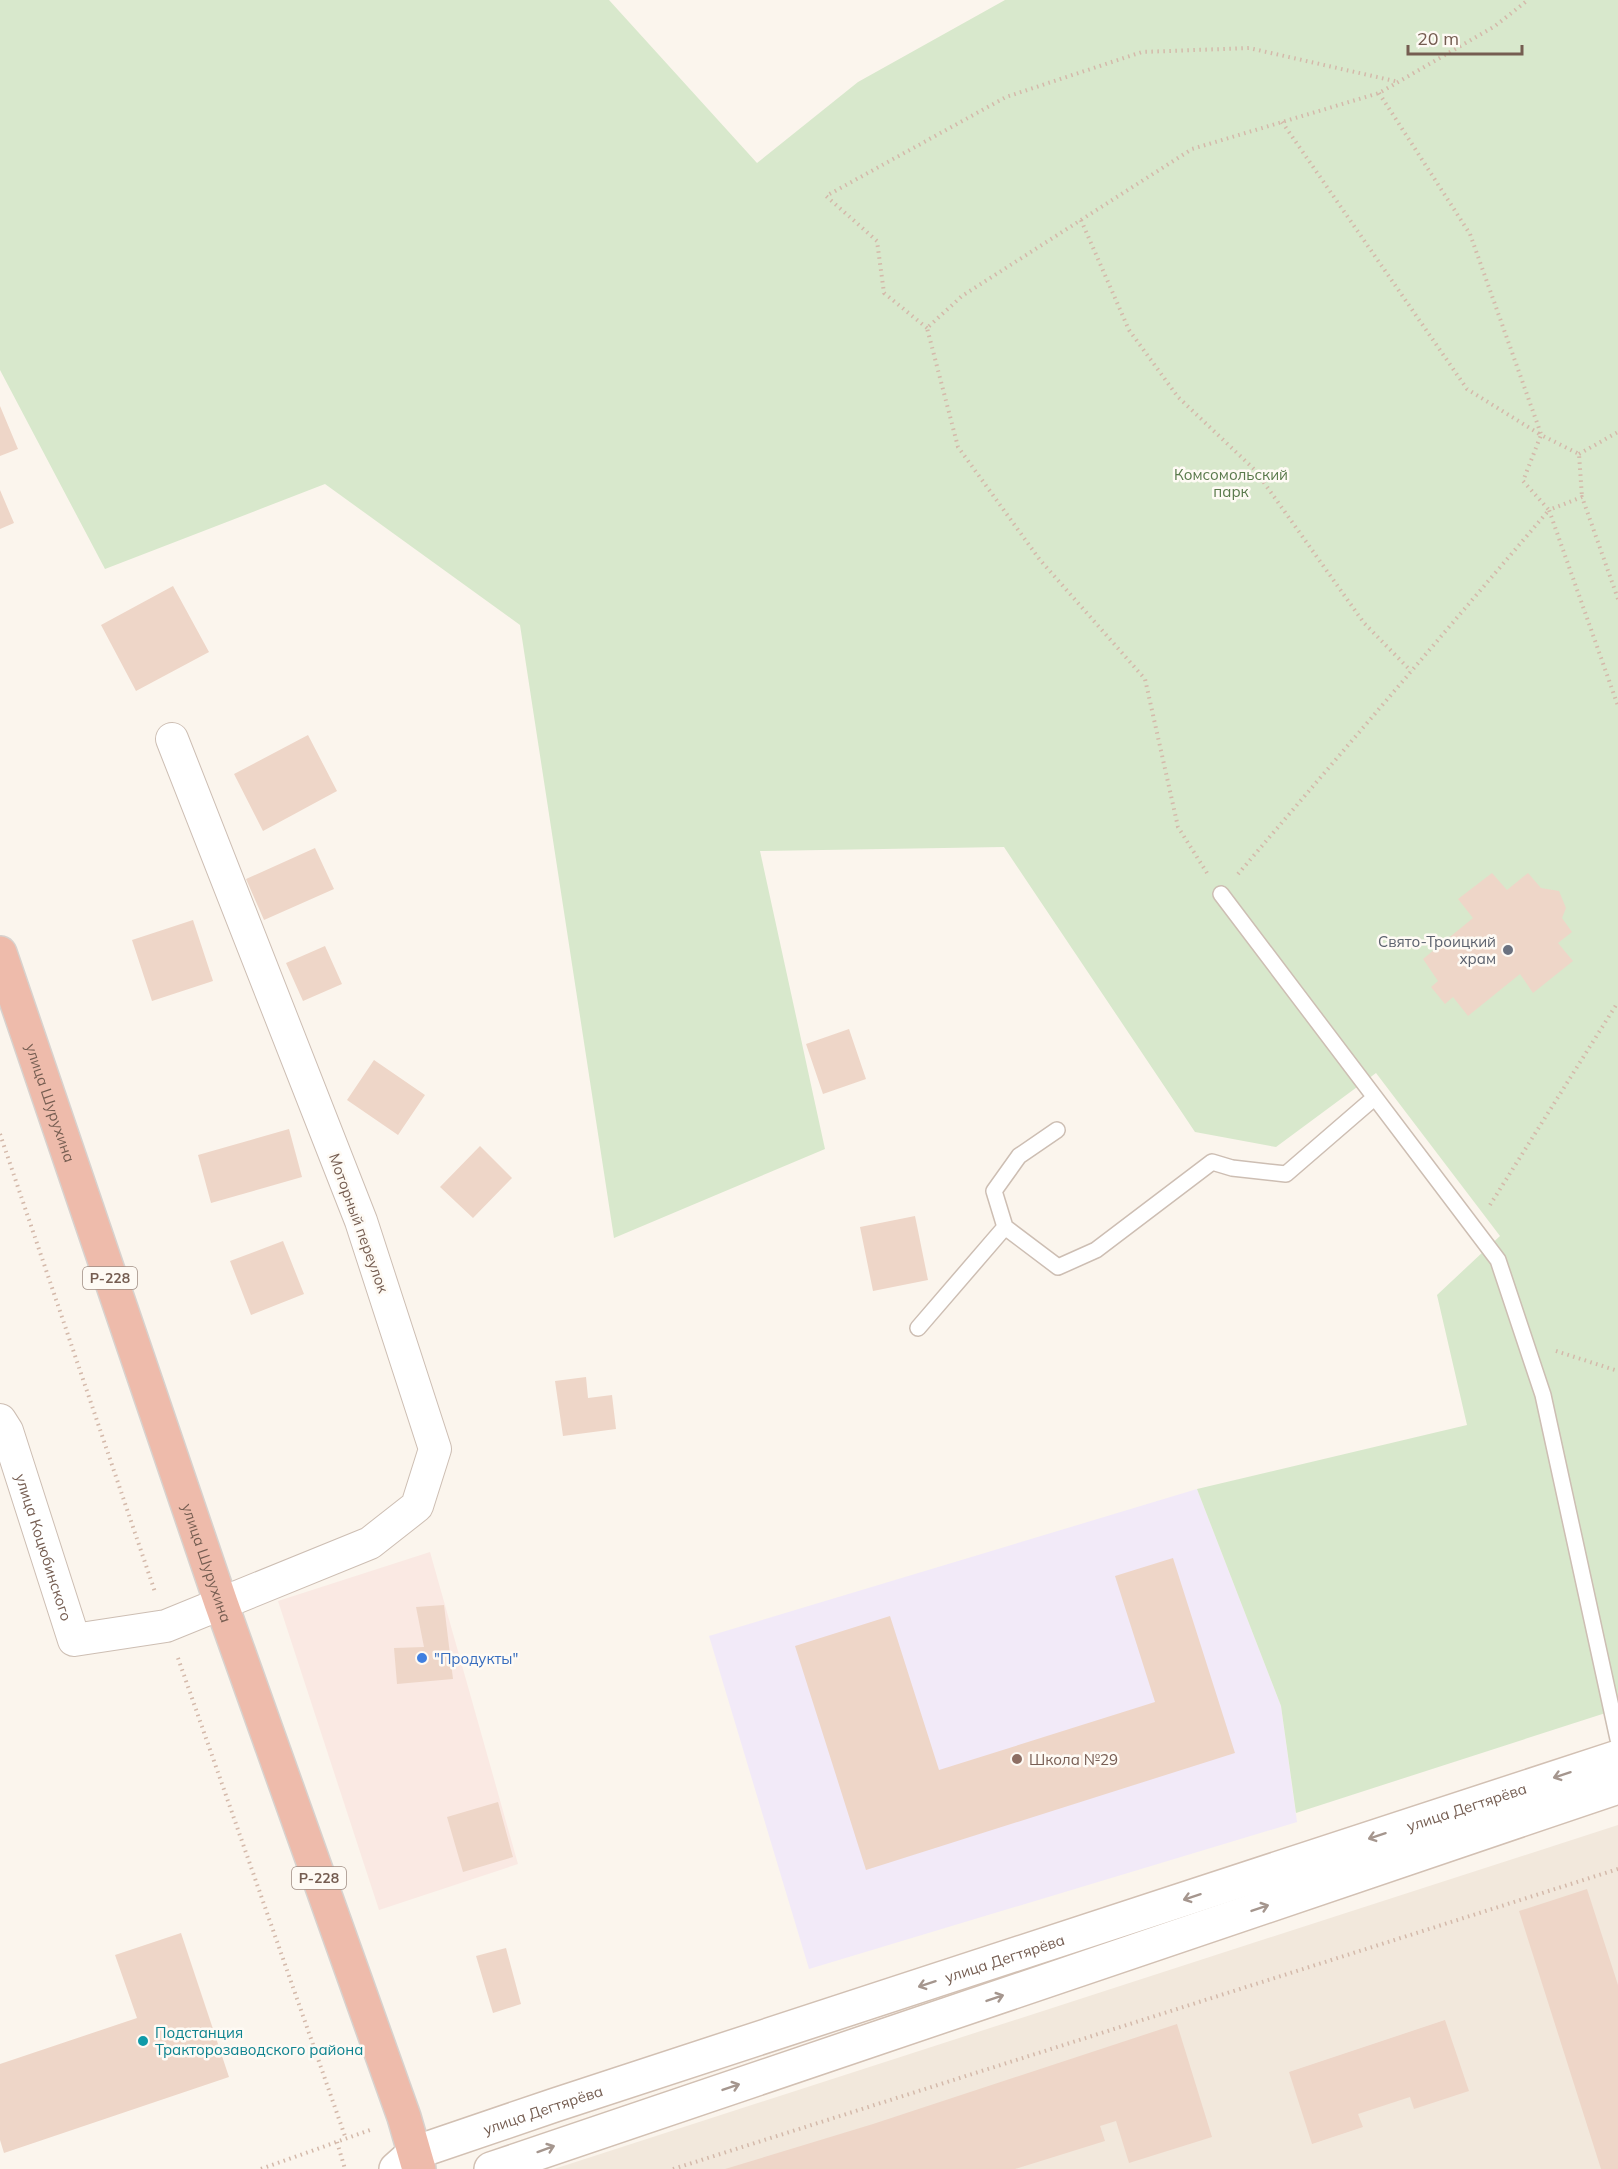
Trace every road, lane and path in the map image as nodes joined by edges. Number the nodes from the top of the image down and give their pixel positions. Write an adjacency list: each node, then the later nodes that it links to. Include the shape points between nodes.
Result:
1 (1528, 0): 2 (path, via 1495,26)
2 (1399, 82): 3 (path); 6 (path, via 1249,48 1190,50 1142,52 1006,97 826,196 877,241 884,293)
3 (1379, 93): 4 (path); 8 (path, via 1470,234)
4 (1282, 122): 5 (path, via 1192,148); 8 (path, via 1467,389)
5 (1081, 220): 6 (path, via 962,296); 13 (path, via 1129,330 1178,397 1255,470 1364,623)
6 (927, 328): 16 (path, via 958,447 1040,560 1145,679 1178,827)
7 (1618, 432): 9 (path)
8 (1541, 435): 9 (path); 11 (path, via 1523,481)
9 (1579, 454): 10 (path)
10 (1582, 497): 11 (path); 12 (path)
11 (1550, 510): 13 (path); 14 (path)
12 (1618, 598)
13 (1412, 671): 16 (path)
14 (1618, 706)
15 (172, 739): 27 (street, Моторный переулок, via 361,1221 435,1449 417,1506 370,1543)
16 (1221, 894): 19 (lane)
17 (0, 953): 27 (highway, улица Шурухина / Р-228)
18 (1618, 1002): 22 (path)
19 (1374, 1098): 21 (lane, via 1286,1174 1212,1162 1096,1250 1058,1267); 22 (lane)
20 (1057, 1130): 21 (lane, via 1019,1156 994,1191)
21 (1005, 1227): 23 (lane)
22 (1475, 1228): 24 (lane, via 1498,1260)
23 (918, 1328)
24 (1525, 1341): 25 (path); 29 (lane, via 1543,1395)
25 (1618, 1371)
26 (0, 1420): 28 (street, улица Коцюбинского, via 7,1431)
27 (220, 1603): 28 (street, Моторный переулок, via 166,1626); 33 (highway, улица Шурухина / Р-228, via 404,2117)
28 (74, 1640)
29 (1618, 1739)
30 (1617, 1783): 33 (street, улица Дегтярёва, one-way to 33); 35 (street, улица Дегтярёва, one-way to 30)
31 (1618, 1869): 36 (path)
32 (337, 2142): 34 (path)
33 (410, 2164)
34 (345, 2169)
35 (491, 2169)
36 (673, 2169)

